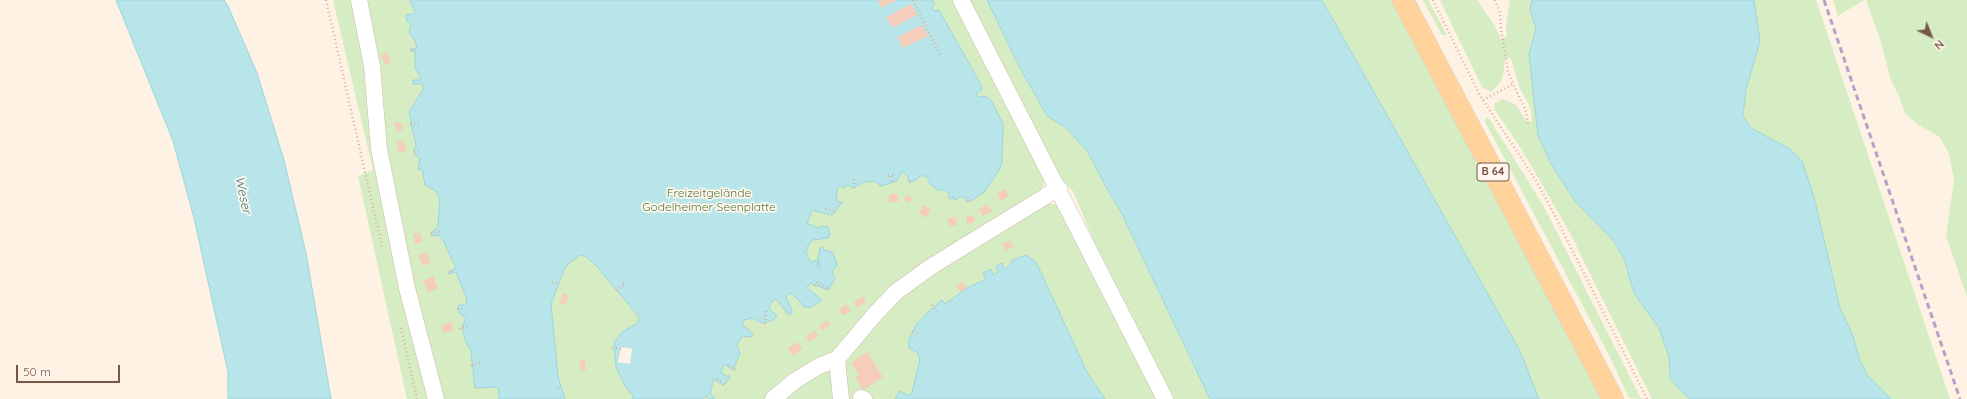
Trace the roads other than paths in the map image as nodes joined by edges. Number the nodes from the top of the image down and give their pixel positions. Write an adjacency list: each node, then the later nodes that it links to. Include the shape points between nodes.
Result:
1 (359, 0): 6 (lane, via 372,66 379,149 407,288)
2 (961, 0): 4 (lane)
3 (1403, 0): 10 (main road, B 64)
4 (1059, 188): 5 (lane, via 896,292); 9 (lane)
5 (837, 359): 7 (lane, via 796,380); 8 (lane)
6 (436, 399)
7 (772, 399)
8 (841, 399)
9 (1165, 399)
10 (1612, 399)

